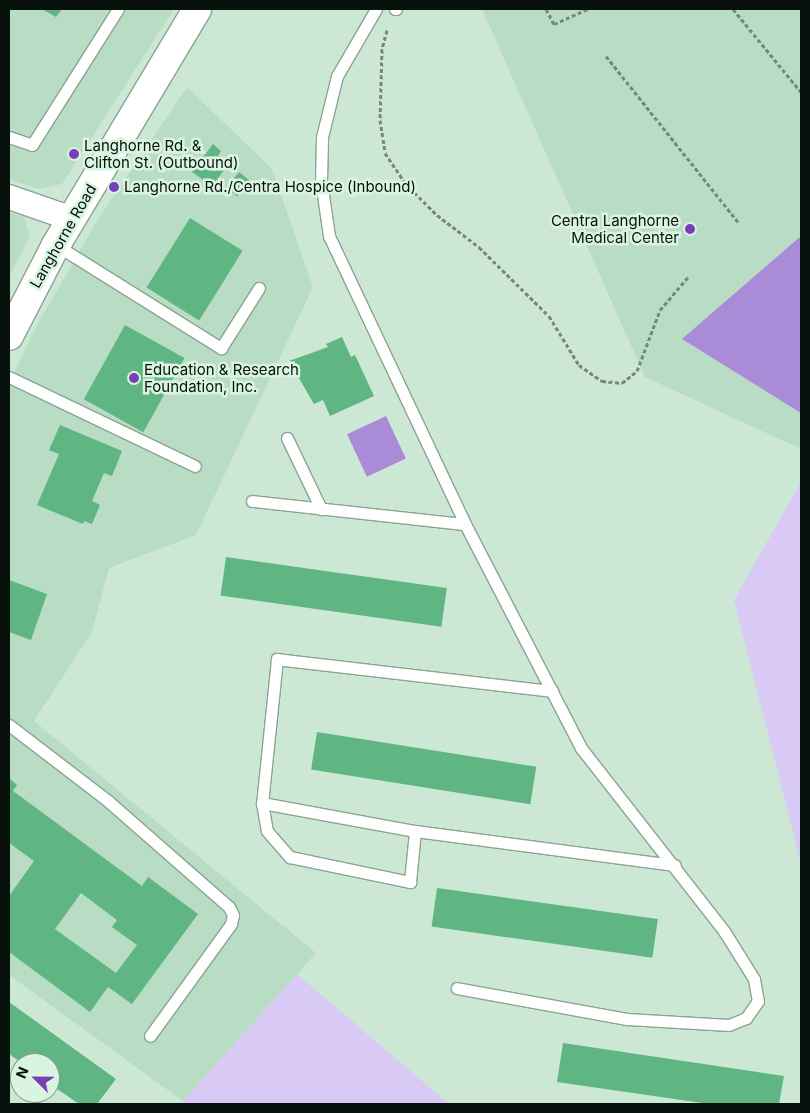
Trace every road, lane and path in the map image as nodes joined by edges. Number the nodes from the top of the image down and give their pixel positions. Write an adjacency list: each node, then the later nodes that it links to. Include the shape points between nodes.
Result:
1 (118, 9): 10 (lane, via 32,145)
2 (197, 9): 12 (main road, Langhorne Road)
3 (376, 9): 23 (lane, via 337,76 322,137 321,181 329,236)
4 (546, 9): 5 (path, via 554,24)
5 (588, 9)
6 (733, 9): 9 (path)
7 (387, 30): 15 (path, via 382,49 380,120 385,154 418,196 479,247 549,316 579,365 602,381 622,383 638,370 660,310)
8 (606, 56): 13 (path)
9 (801, 92)
10 (9, 137)
11 (9, 197): 12 (street)
12 (72, 219): 14 (main road, Langhorne Road)
13 (738, 222)
14 (56, 245): 16 (lane, via 221,348); 17 (main road, Langhorne Road)
15 (688, 277)
16 (259, 288)
17 (9, 336)
18 (9, 378): 20 (lane)
19 (288, 438): 22 (lane)
20 (195, 466)
21 (252, 500): 22 (lane)
22 (321, 509): 23 (lane)
23 (465, 524): 24 (lane)
24 (552, 691): 26 (lane, via 277,659); 28 (lane, via 581,748)
25 (9, 725): 30 (lane, via 108,802 229,907 231,924)
26 (262, 803): 27 (lane); 27 (lane, via 267,831 290,857 410,882)
27 (415, 831): 28 (lane)
28 (675, 865): 29 (lane, via 754,979 758,1001 746,1018 729,1025 627,1019)
29 (456, 988)
30 (150, 1036)

